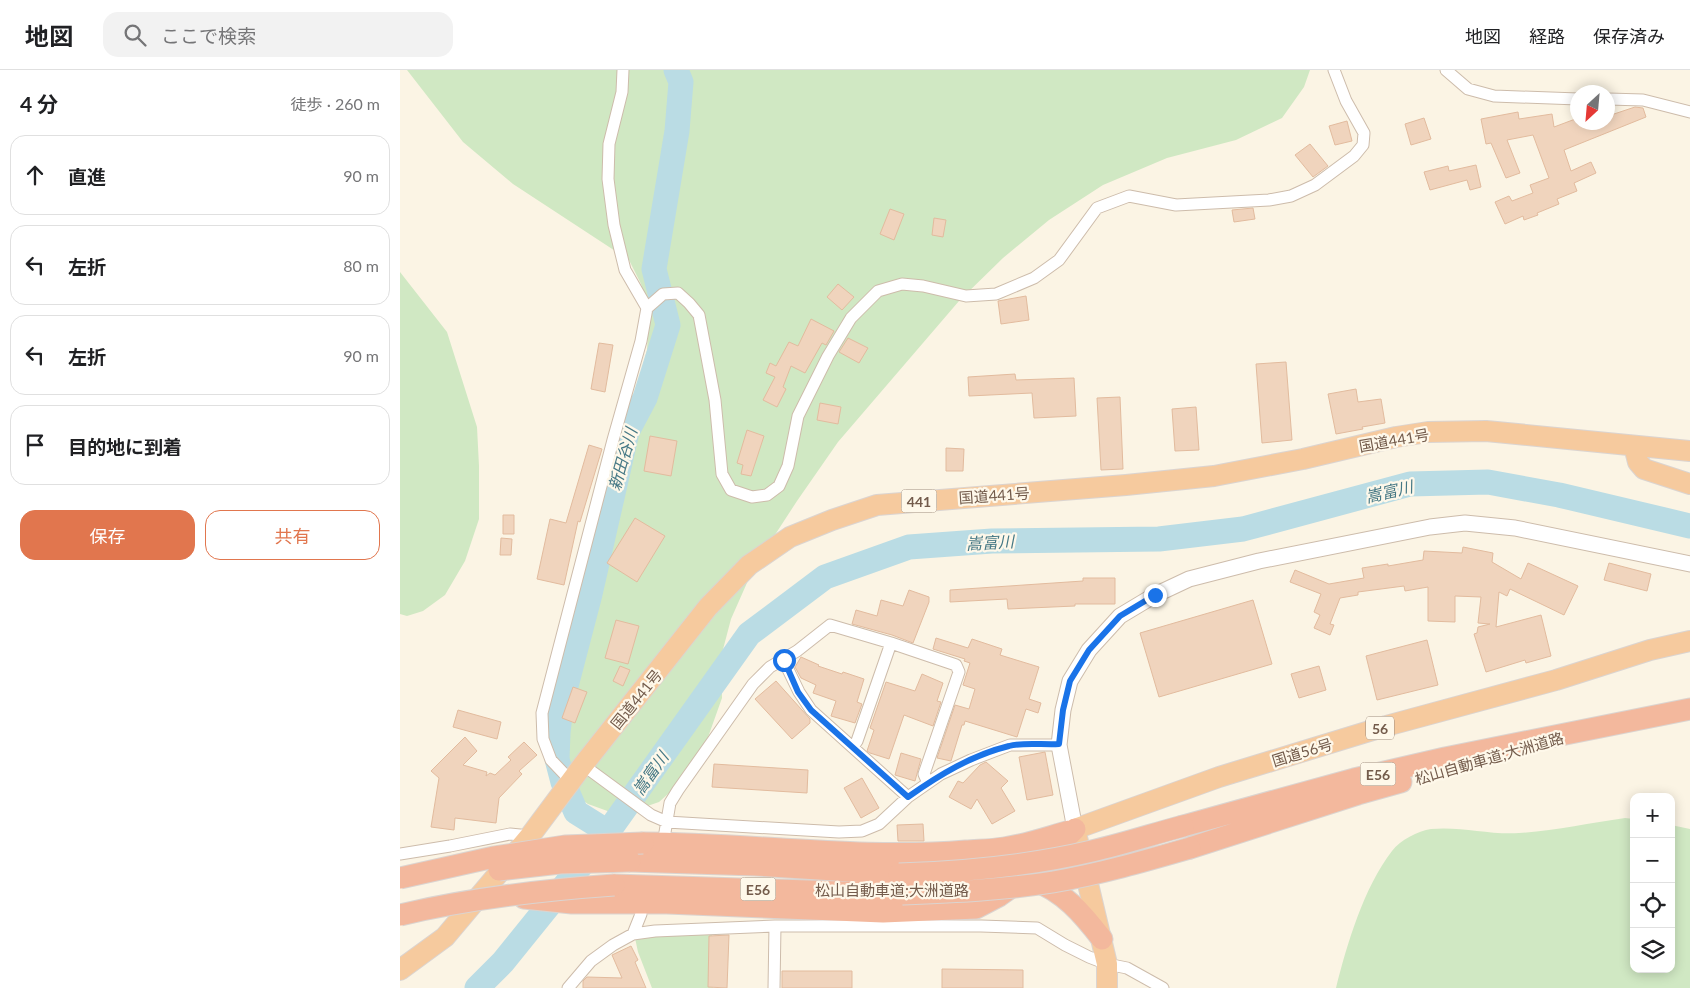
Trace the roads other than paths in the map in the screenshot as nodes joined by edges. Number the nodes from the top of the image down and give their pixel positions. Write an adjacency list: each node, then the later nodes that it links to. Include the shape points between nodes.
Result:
1 (623, 70): 7 (street, via 622,92 609,144 608,179 614,225 625,270)
2 (1334, 70): 7 (street, via 1364,133 1363,145 1354,156 1315,185 1291,196 1269,200 1176,205 1129,196 1097,208 1059,260 1034,278 996,294 966,296 902,284 878,291 851,318 828,356 798,416 788,466 779,486 767,495 752,497 731,490 722,474 715,400 699,314 678,293 663,294)
3 (1446, 70): 4 (street, via 1468,89 1494,96)
4 (1570, 99)
5 (1615, 100): 6 (street, via 1643,100)
6 (1690, 112)
7 (647, 308): 19 (street, via 642,341 542,713 543,739 551,760)
8 (1634, 446): 9 (highway, 国道441号 / 441); 10 (highway, via 1638,462 1644,468); 19 (highway, 国道441号 / 441, via 1486,431 1428,432 1214,476 877,505 790,537 749,565 708,607)
9 (1690, 451)
10 (1690, 484)
11 (1690, 564): 17 (street, via 1515,528 1465,523 1268,559 1189,579 1120,616 1089,650 1070,681)
12 (1690, 641): 23 (highway, 国道56号 / 56, via 1228,774)
13 (891, 643): 14 (street, via 830,625); 18 (street); 20 (street, via 956,665 959,672 924,774)
14 (784, 660): 18 (street, via 798,692 811,710); 22 (street, via 770,667 753,684 678,790 670,803)
15 (1690, 709): 16 (highway, 松山自動車道;大洲道路 / E56)
16 (1575, 733): 29 (highway, 松山自動車道;大洲道路 / E56, bridge, via 1354,779 1092,851 947,873); 29 (highway, 松山自動車道;大洲道路 / E56, bridge, via 1358,794 1190,848 1109,870 997,889)
17 (1059, 744): 20 (street, via 1010,745 971,760); 23 (street)
18 (853, 747): 21 (street)
19 (577, 773): 22 (street, via 601,779 651,816); 24 (highway, 国道441号 / 441)
20 (928, 783): 21 (street)
21 (908, 797): 22 (street, via 879,824 862,831 796,831)
22 (667, 822): 25 (street)
23 (1075, 829): 27 (highway, bridge, via 1003,848 938,854 685,843 565,846 494,857); 28 (highway); 36 (highway)
24 (530, 836): 26 (street, via 510,834); 38 (highway, 国道441号 / 441, via 445,937)
25 (664, 838)
26 (400, 854)
27 (400, 878)
28 (1021, 880): 31 (highway, via 976,908 883,912); 36 (highway, via 1034,880 1057,891 1083,914)
29 (900, 884): 30 (highway, 松山自動車道;大洲道路 / E56, bridge, via 755,865 630,861 560,863 496,870); 31 (highway, 松山自動車道;大洲道路 / E56)
30 (400, 888)
31 (610, 893): 33 (highway, 松山自動車道;大洲道路 / E56, bridge, via 550,889 447,904)
32 (641, 914): 35 (street)
33 (400, 915)
34 (774, 926): 35 (street); 37 (street, via 1037,928); 40 (street)
35 (633, 934): 39 (street, via 591,961)
36 (1102, 939): 37 (highway)
37 (1108, 964): 41 (highway); 42 (street, via 1127,968)
38 (400, 970)
39 (568, 988)
40 (774, 988)
41 (1107, 988)
42 (1163, 988)

